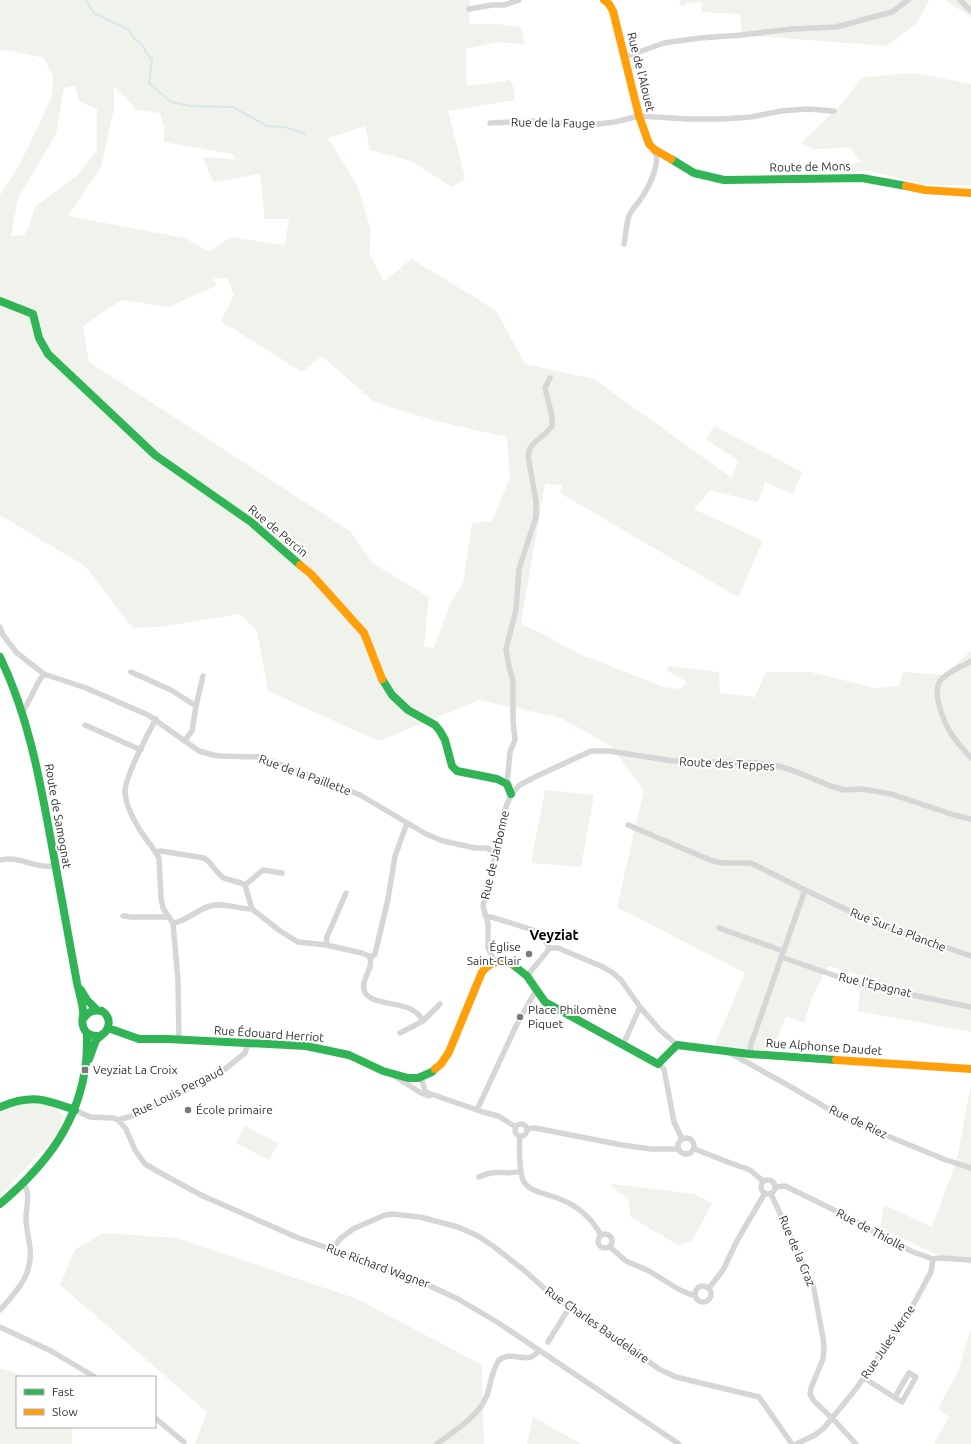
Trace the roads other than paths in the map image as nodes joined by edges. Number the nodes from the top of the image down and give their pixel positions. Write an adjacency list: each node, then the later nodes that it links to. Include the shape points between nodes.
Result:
1 (519, 0): 5 (street, via 504,5)
2 (604, 0): 7 (street, Rue de l'Alouet, via 613,11)
3 (908, 0): 7 (street, via 892,12 836,27 792,29 664,43)
4 (960, 0): 6 (street)
5 (469, 9)
6 (971, 11)
7 (625, 57): 9 (street, Rue de l'Alouet)
8 (834, 111): 9 (street, Rue de la Fauge, via 807,109 751,117 706,119)
9 (639, 116): 10 (street, Rue de la Fauge, via 589,125 531,121); 11 (street, Rue de l'Alouet, via 649,144)
10 (490, 123)
11 (655, 150): 12 (street, Route de Mons, via 694,173 724,180 862,178 925,190); 13 (street, via 658,156 655,171 645,192 629,215)
12 (971, 192)
13 (624, 244)
14 (0, 301): 29 (street, Rue de Percin, via 33,314 37,334 44,350 155,455 251,522 311,574 364,634 384,683 392,695 408,710 435,725 440,731 452,766 457,771 497,779)
15 (550, 378): 29 (street, via 546,388 552,426 534,442 528,456 536,517 519,569 516,610 506,649 513,681 515,740 510,752)
16 (0, 627): 20 (street, Rue de la Paillette, via 17,653)
17 (0, 657): 23 (street, Route de Samognat)
18 (971, 661): 28 (street, via 947,675 937,688 938,700 946,722 954,738)
19 (131, 672): 22 (street, via 171,690)
20 (44, 674): 23 (street); 24 (street, Rue de la Paillette, via 86,688)
21 (203, 676): 22 (street)
22 (196, 706): 26 (street, via 192,731)
23 (23, 712): 37 (street, Route de Samognat, via 40,782)
24 (156, 719): 26 (street, Rue de la Paillette); 27 (street)
25 (85, 725): 27 (street)
26 (184, 741): 32 (street, Rue de la Paillette, via 199,751 212,755 261,757 360,795)
27 (141, 750): 34 (street, via 127,780 125,792 138,827)
28 (971, 758)
29 (507, 784): 30 (street)
30 (511, 794): 31 (street, Route des Teppes, via 520,785 591,751 609,751 673,761 774,765 844,790 884,792); 35 (street, Rue de Jarbonne, via 504,812)
31 (971, 819)
32 (407, 823): 35 (street, Rue de la Paillette, via 443,841 487,848); 53 (street, via 395,856 375,954)
33 (628, 825): 40 (street, Rue Sur La Planche, via 710,860 751,863)
34 (156, 852): 39 (street, via 204,858 224,878); 45 (street, via 160,864 161,898)
35 (496, 853): 43 (street, Rue de Jarbonne, via 483,906)
36 (0, 860): 37 (street, via 14,859 33,865)
37 (55, 866): 56 (street, Route de Samognat)
38 (282, 873): 39 (street, via 263,870)
39 (245, 885): 42 (street)
40 (805, 890): 50 (street); 51 (street, Rue Sur La Planche, via 875,923)
41 (346, 893): 48 (street)
42 (252, 909): 46 (street, via 210,906 180,922); 48 (street, via 298,942)
43 (485, 915): 49 (street, via 533,930); 54 (street, Rue de Jarbonne, via 488,924 488,948)
44 (123, 916): 45 (street)
45 (168, 917): 46 (street)
46 (173, 923): 68 (street, via 178,981)
47 (719, 928): 50 (street)
48 (326, 945): 53 (street, via 362,953)
49 (550, 948): 55 (street); 59 (street, via 558,948 614,973)
50 (783, 951): 52 (street)
51 (971, 956)
52 (781, 957): 60 (street, Rue l'Epagnat, via 858,984); 73 (street, via 751,1044)
53 (370, 958): 63 (street, via 364,992 370,998 404,1006 419,1014)
54 (496, 962): 55 (street, via 512,964); 78 (street, via 482,972 449,1052 436,1070)
55 (527, 976): 57 (street)
56 (77, 983): 61 (street, Route de Samognat, via 87,1000); 62 (street, Route de Samognat)
57 (536, 990): 70 (street, via 545,1002); 82 (street, via 516,1026)
58 (440, 1004): 63 (street)
59 (640, 1007): 70 (street); 71 (street)
60 (971, 1007)
61 (97, 1010): 62 (street, via 88,1012); 64 (street, via 107,1016)
62 (83, 1019): 66 (street, via 83,1027)
63 (423, 1021): 65 (street)
64 (108, 1028): 67 (street); 68 (street, Rue Édouard Herriot, via 139,1039)
65 (400, 1033)
66 (87, 1034): 67 (street); 75 (street)
67 (102, 1035): 75 (street, via 96,1040)
68 (179, 1040): 69 (street, Rue Édouard Herriot)
69 (248, 1043): 77 (street, Rue Édouard Herriot, via 306,1046 338,1052); 83 (street, Rue Louis Pergaud, via 243,1055 219,1074 135,1116)
70 (623, 1045): 74 (street)
71 (677, 1046): 72 (street, Rue Alphonse Daudet); 74 (street)
72 (730, 1053): 73 (street, Rue Alphonse Daudet); 90 (street, Rue de Riez, via 844,1118)
73 (750, 1054): 76 (street, Rue Alphonse Daudet)
74 (658, 1064): 87 (street, via 664,1069 674,1122)
75 (86, 1067): 81 (street)
76 (971, 1069)
77 (392, 1074): 78 (street, Rue Édouard Herriot, via 408,1078); 79 (street, via 421,1093)
78 (421, 1077): 79 (street, via 425,1091)
79 (437, 1097): 82 (street)
80 (0, 1107): 81 (street, via 16,1100 32,1098)
81 (75, 1110): 83 (street, via 90,1117); 94 (street, via 56,1146)
82 (477, 1110): 84 (street, via 498,1116)
83 (118, 1120): 101 (street, Rue Richard Wagner, via 126,1129 140,1158 152,1168 229,1207 296,1237)
84 (516, 1127): 85 (street, via 523,1124); 86 (street, via 515,1131)
85 (527, 1129): 86 (street, via 525,1135); 88 (street, via 535,1128 651,1149)
86 (520, 1136): 91 (street)
87 (682, 1139): 88 (street); 89 (street, via 690,1139)
88 (678, 1149): 89 (street, via 681,1154 687,1155)
89 (695, 1149): 93 (street, via 750,1170)
90 (971, 1168)
91 (521, 1171): 92 (street, via 493,1172); 99 (street, via 524,1183 534,1191 561,1199 578,1208 597,1227)
92 (479, 1177)
93 (763, 1181): 95 (street, via 770,1180); 96 (street, via 761,1188)
94 (24, 1185): 98 (street); 107 (street, via 28,1191 26,1219 30,1266 22,1284)
95 (776, 1187): 97 (street); 102 (street, Rue de Thiolle, via 785,1186 913,1252)
96 (765, 1193): 97 (street); 104 (street, via 723,1270)
97 (771, 1194): 115 (street, Rue de la Craz, via 813,1284 824,1349 810,1394)
98 (0, 1204)
99 (601, 1235): 100 (street, via 611,1237); 100 (street, via 598,1238 600,1247)
100 (610, 1248): 105 (street, via 626,1261 649,1271 680,1290)
101 (332, 1249): 106 (street, Rue Charles Baudelaire, via 353,1229 385,1215 420,1217 458,1227 478,1236); 110 (street, Rue Richard Wagner, via 433,1286 474,1308)
102 (933, 1259): 103 (street, Rue de Thiolle); 112 (street, Rue Jules Verne, via 931,1272 906,1318)
103 (971, 1260)
104 (709, 1288): 105 (street, via 700,1286); 105 (street, via 711,1294 707,1300 700,1302)
105 (695, 1295)
106 (569, 1308): 109 (street); 119 (street, Rue Charles Baudelaire, via 611,1334 659,1369 676,1377 759,1397)
107 (0, 1310)
108 (0, 1327): 111 (street, via 51,1351)
109 (548, 1342)
110 (539, 1350): 117 (street, via 535,1356 527,1359 509,1356 499,1360 487,1396 477,1413); 118 (street, Rue Richard Wagner)
111 (93, 1376)
112 (864, 1378): 113 (street); 115 (street, Rue Jules Verne)
113 (896, 1397): 113 (street, via 902,1402 916,1377 909,1373)
114 (156, 1419): 116 (street)
115 (833, 1419): 120 (street, via 815,1435); 121 (street)
116 (184, 1442)
117 (438, 1444)
118 (679, 1444)
119 (792, 1444)
120 (796, 1444)
121 (856, 1444)

